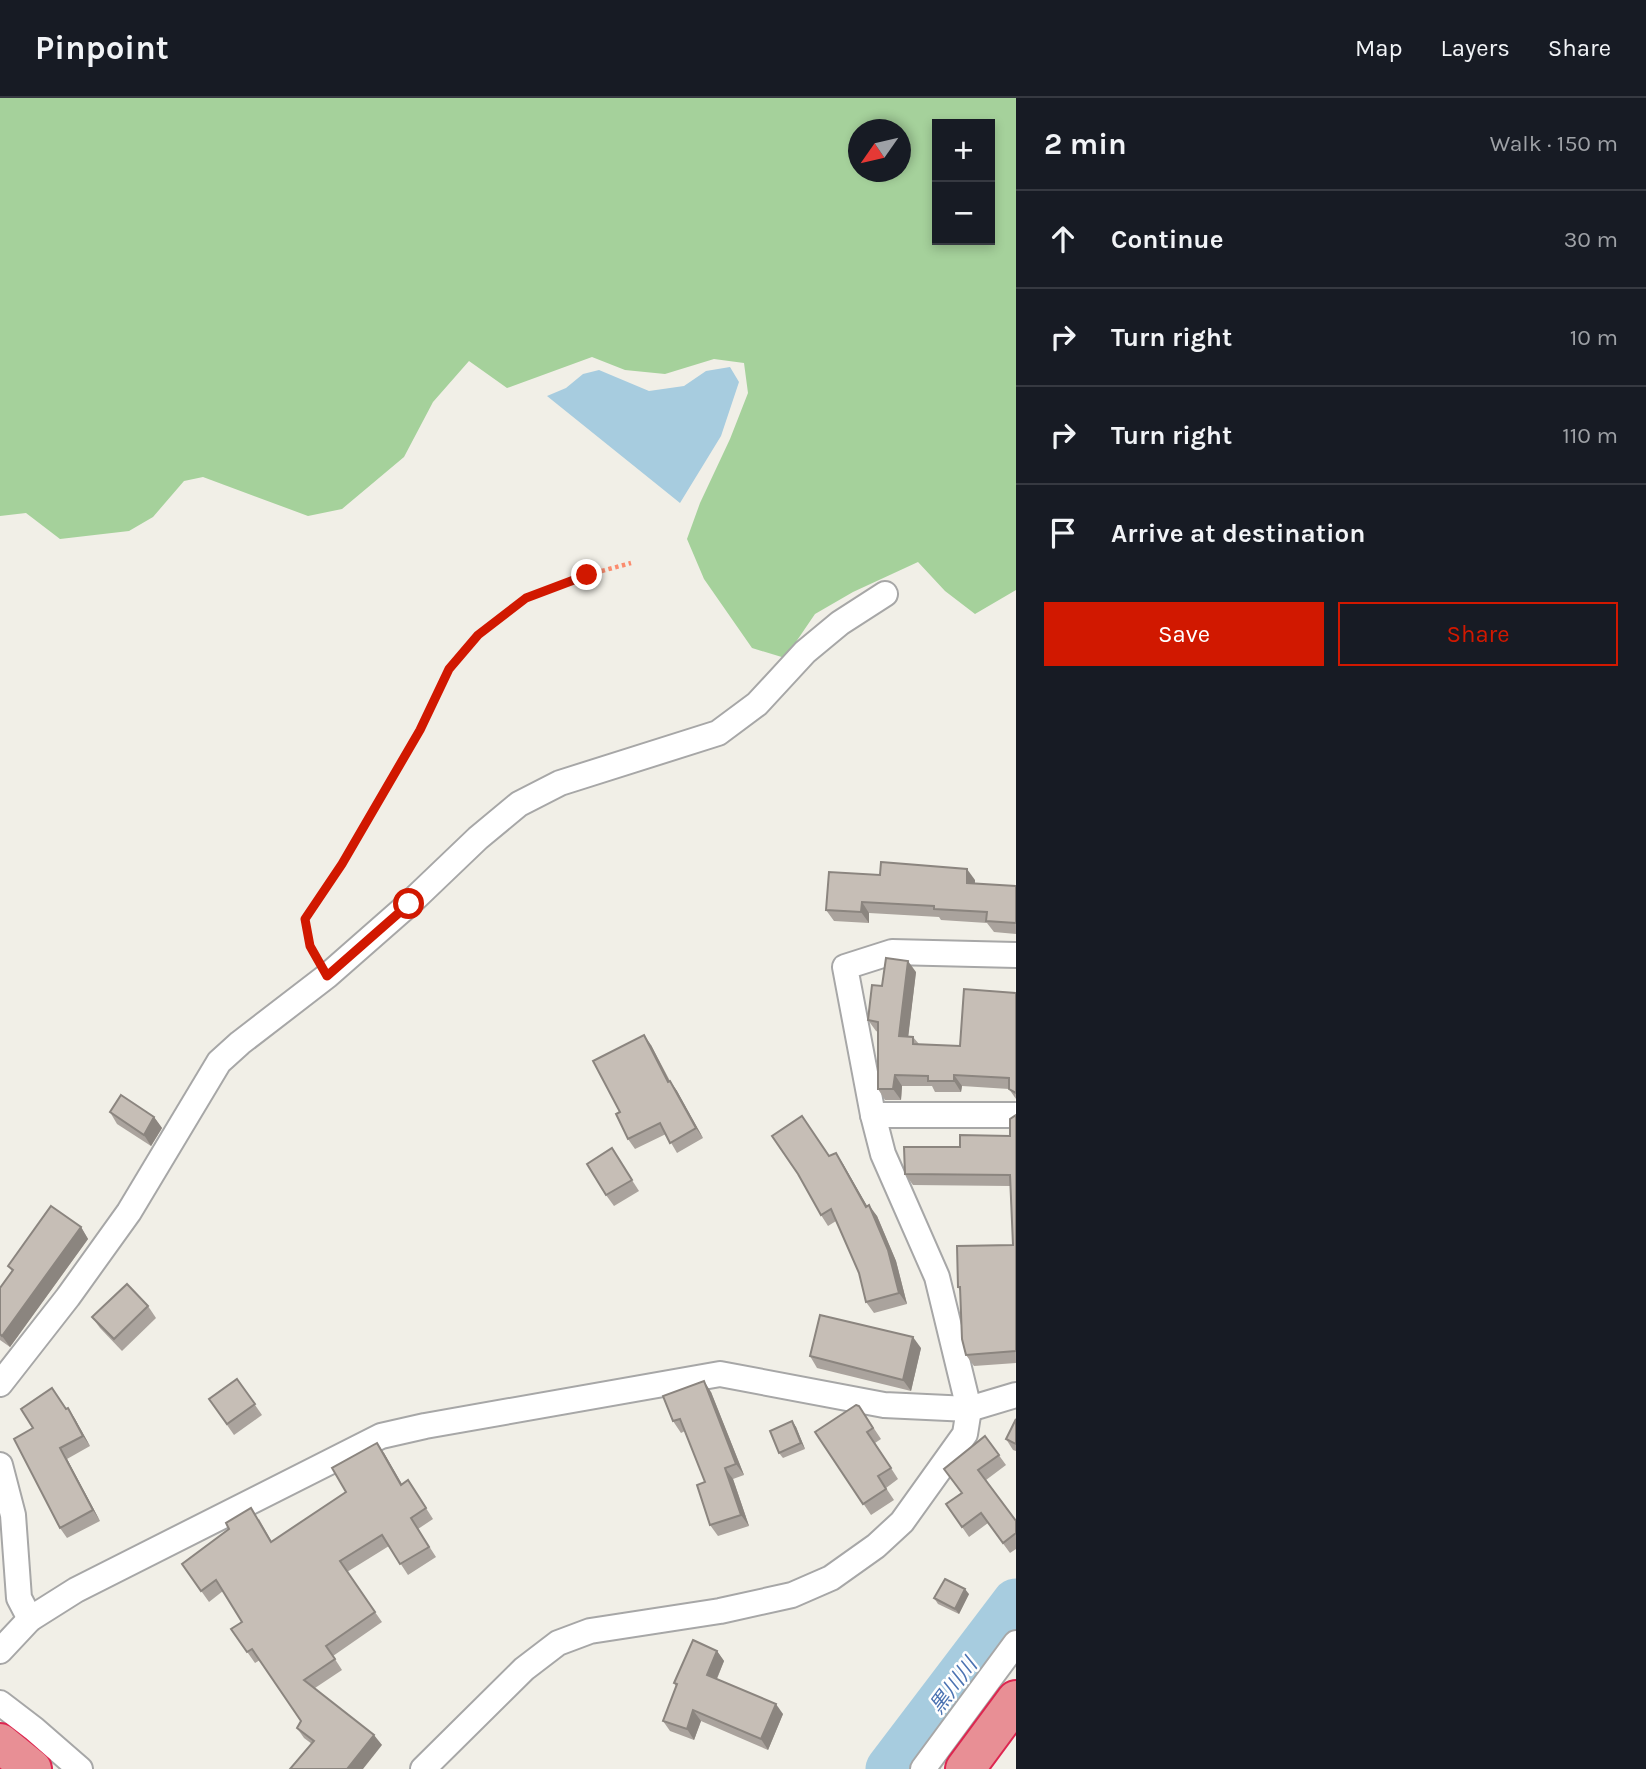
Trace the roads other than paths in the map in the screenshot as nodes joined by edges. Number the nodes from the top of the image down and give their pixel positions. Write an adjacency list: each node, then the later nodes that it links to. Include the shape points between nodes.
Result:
1 (885, 594): 5 (street, via 805,652 757,704 718,733 559,783 519,804 327,976 240,1043 219,1062 129,1212)
2 (1016, 955): 3 (street, via 892,952 845,967)
3 (873, 1115): 4 (street); 7 (street, via 883,1154 937,1277)
4 (1016, 1115)
5 (0, 1384)
6 (1016, 1395): 7 (street)
7 (969, 1409): 9 (street, via 884,1405 720,1374 403,1431 381,1436 331,1461 76,1590); 18 (street, via 965,1434 902,1522 831,1578 792,1595 590,1631 558,1643 524,1669)
8 (0, 1465): 9 (street, via 13,1516 19,1598)
9 (30, 1619): 11 (street)
10 (1016, 1643): 19 (street)
11 (1, 1648)
12 (1016, 1700): 20 (highway)
13 (0, 1703): 17 (street)
14 (1016, 1739): 21 (highway)
15 (0, 1743): 16 (highway)
16 (32, 1769)
17 (80, 1769)
18 (423, 1769)
19 (923, 1769)
20 (965, 1769)
21 (995, 1769)

